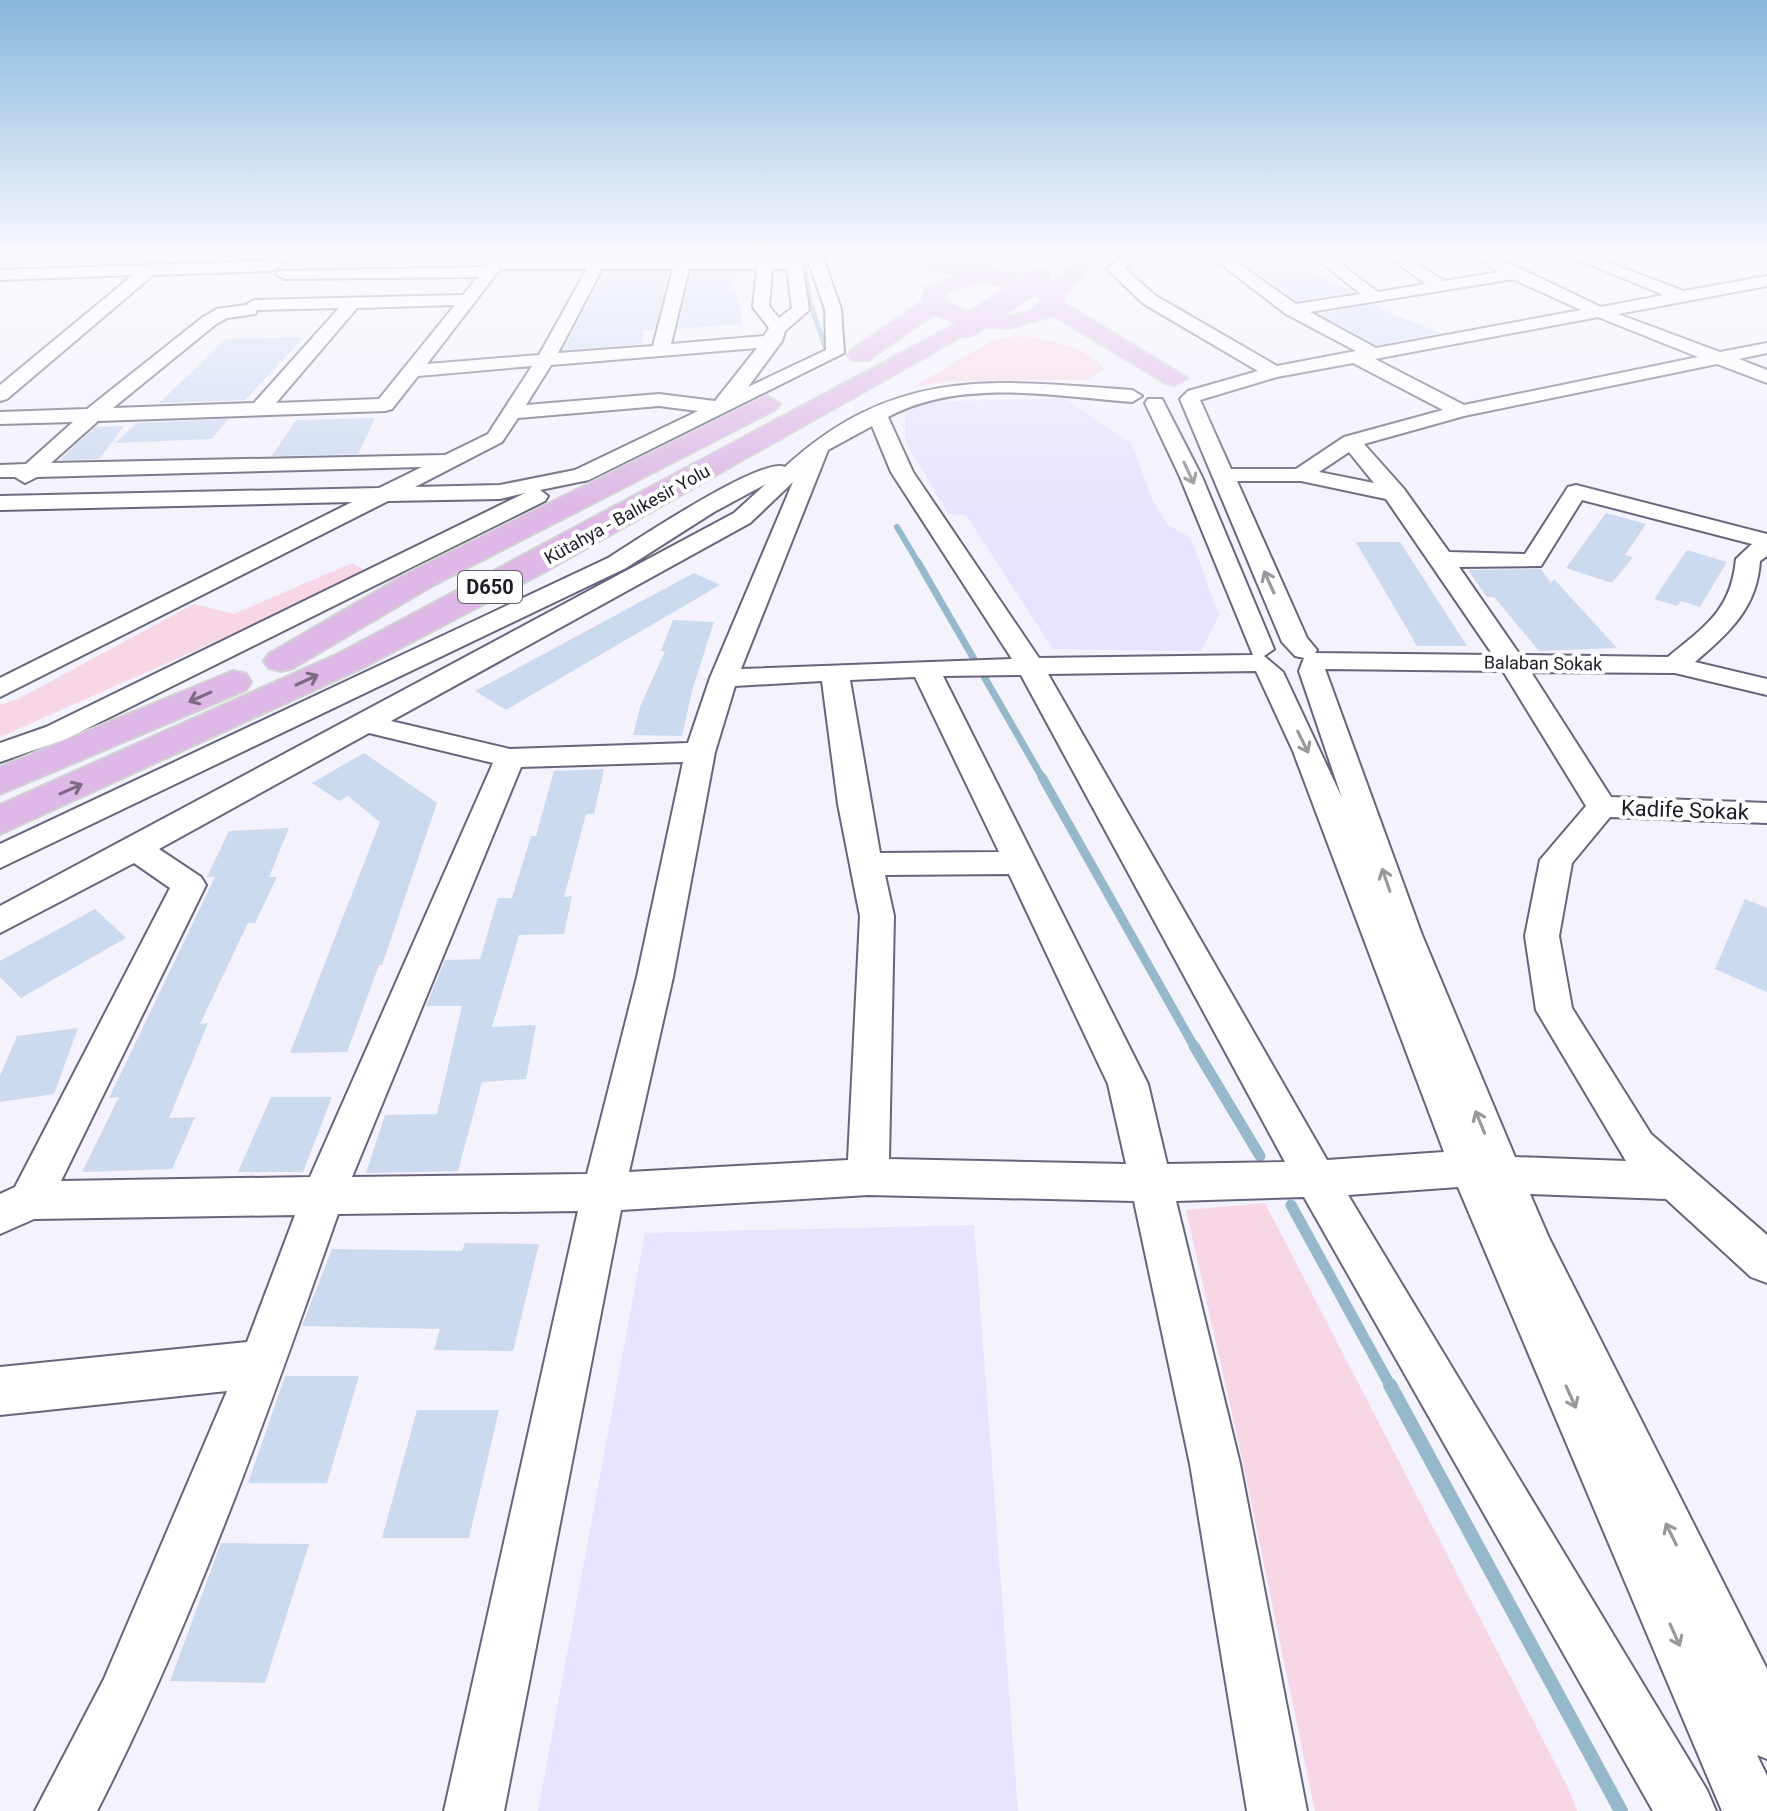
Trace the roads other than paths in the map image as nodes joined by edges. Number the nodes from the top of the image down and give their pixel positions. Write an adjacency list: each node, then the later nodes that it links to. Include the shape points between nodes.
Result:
1 (66, 340): 31 (street)
2 (186, 340): 39 (street)
3 (215, 340): 20 (street)
4 (320, 340): 35 (street)
5 (435, 340): 25 (street)
6 (556, 340): 24 (street)
7 (663, 340): 21 (street)
8 (740, 340): 21 (street)
9 (772, 340): 34 (street)
10 (834, 340): 34 (street, via 835,353)
11 (917, 340): 69 (highway, Kütahya - Balıkesir Yolu / D650, one-way to 69, via 734,440 281,661)
12 (920, 340): 72 (highway, Kütahya - Balıkesir Yolu / D650, one-way to 12, via 350,661 533,565)
13 (1057, 340): 29 (highway, via 1121,362)
14 (1125, 340): 28 (highway)
15 (1218, 340): 26 (street)
16 (1340, 340): 22 (street)
17 (1447, 340): 22 (street)
18 (1673, 340): 23 (street)
19 (1767, 348): 23 (street)
20 (202, 351)
21 (660, 352): 24 (street)
22 (1365, 355): 26 (street); 36 (street)
23 (1719, 357): 27 (street); 36 (street)
24 (544, 362): 25 (street); 37 (street)
25 (411, 371): 35 (street, via 385,405)
26 (1274, 372): 28 (street); 32 (street)
27 (1767, 377)
28 (1175, 378): 29 (street, via 1152,376); 32 (street, via 1191,386)
29 (1131, 386): 33 (street); 40 (street, via 950,390 905,400)
30 (155, 393): 38 (street)
31 (0, 395)
32 (1192, 397): 33 (street); 48 (street)
33 (1155, 403): 56 (street, one-way to 56)
34 (720, 408): 37 (street, via 659,400); 47 (street)
35 (260, 409): 38 (street)
36 (1461, 411): 42 (street)
37 (513, 412): 44 (street, via 495,438)
38 (131, 414): 39 (street)
39 (91, 416): 41 (street); 45 (street)
40 (878, 416): 43 (street); 58 (street, via 902,472)
41 (0, 418)
42 (1351, 441): 49 (street); 50 (street)
43 (819, 446): 62 (street); 65 (street, via 742,518); 74 (street, via 617,563)
44 (458, 459): 45 (street); 51 (street)
45 (32, 470): 46 (street); 52 (street)
46 (0, 471)
47 (581, 475): 51 (street, via 500,492); 67 (street, via 56,733)
48 (1221, 475): 49 (street); 56 (street, one-way to 48, via 1295,642)
49 (1301, 475): 50 (street)
50 (1396, 494): 54 (street)
51 (376, 495): 52 (street); 64 (street)
52 (0, 500)
53 (1767, 542): 54 (street, via 1576,492 1532,561); 55 (street, via 1748,559)
54 (1441, 559): 57 (street)
55 (1757, 586): 59 (street)
56 (1287, 661): 57 (street, Balaban Sokak); 58 (street, Balaban Sokak); 78 (street, via 1308,751)
57 (1511, 662): 59 (street, Balaban Sokak); 70 (street)
58 (1029, 664): 60 (street, Balaban Sokak); 80 (street)
59 (1675, 665): 63 (street, Balaban Sokak)
60 (925, 668): 61 (street, Balaban Sokak); 75 (street)
61 (835, 673): 62 (street, Balaban Sokak); 76 (street)
62 (724, 678): 66 (street)
63 (1767, 687)
64 (0, 689)
65 (368, 724): 68 (street); 73 (street)
66 (700, 752): 68 (street); 83 (street, via 655,977)
67 (0, 753)
68 (510, 758): 84 (street)
69 (0, 782)
70 (1602, 807): 71 (street, Kadife Sokak); 81 (street, via 1556,860 1542,936 1554,1010 1637,1146)
71 (1767, 813)
72 (0, 821)
73 (134, 847): 77 (street); 85 (street, via 189,885)
74 (0, 857)
75 (1018, 863): 76 (street); 82 (street, via 1128,1084)
76 (867, 864): 79 (street, via 877,916)
77 (0, 921)
78 (1486, 1171): 80 (street); 81 (street); 89 (street, one-way to 78, via 1530,1246); 94 (street, one-way to 94)
79 (868, 1177): 82 (street); 83 (street)
80 (1316, 1179): 82 (street); 93 (street)
81 (1676, 1181): 86 (street)
82 (1148, 1183): 92 (street, via 1215,1464)
83 (603, 1192): 84 (street); 91 (street)
84 (324, 1194): 85 (street); 87 (street)
85 (15, 1207)
86 (1767, 1263)
87 (262, 1364): 88 (street); 90 (street, via 124,1699)
88 (0, 1391)
89 (1767, 1730)
90 (65, 1811)
91 (474, 1811)
92 (1277, 1811)
93 (1686, 1811)
94 (1752, 1811)

